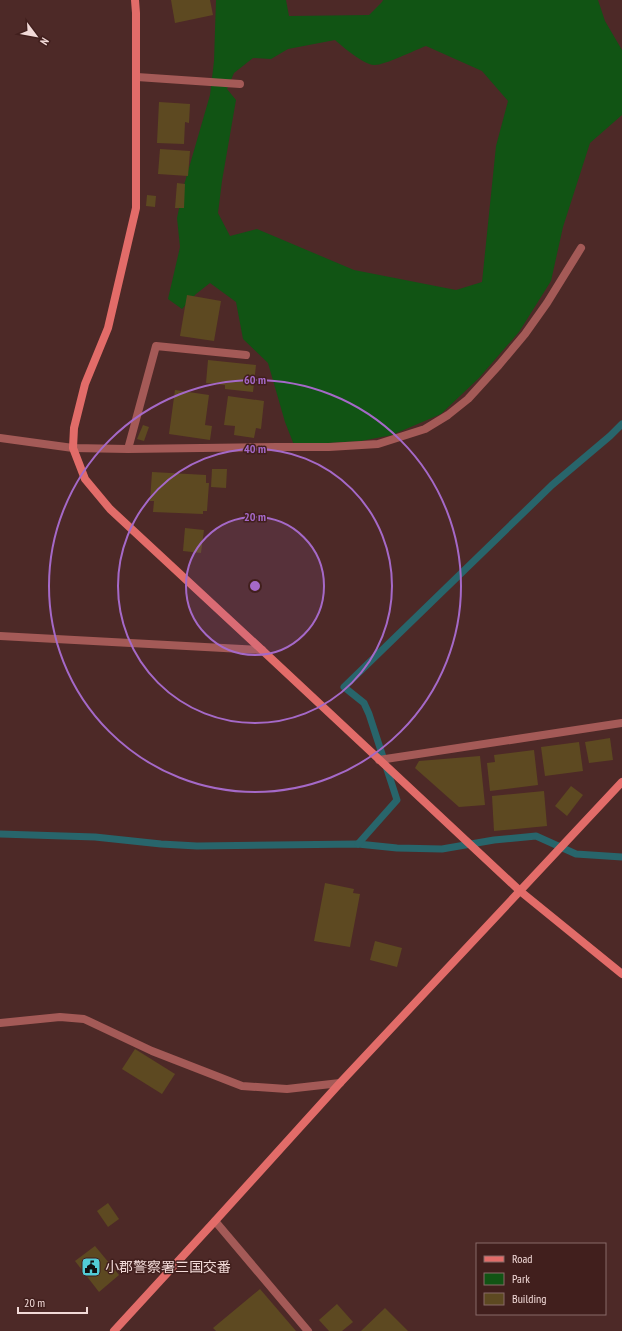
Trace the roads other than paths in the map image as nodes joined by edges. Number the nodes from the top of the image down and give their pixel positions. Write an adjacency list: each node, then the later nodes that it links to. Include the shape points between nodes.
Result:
1 (135, 0): 2 (street)
2 (137, 77): 3 (street); 7 (street, via 136,208 108,328 84,384 74,428)
3 (240, 84)
4 (581, 248): 8 (street, via 547,303 503,360 468,400 425,429 371,445)
5 (246, 355): 8 (street, via 156,346)
6 (0, 438): 7 (street)
7 (73, 448): 8 (street); 10 (street, via 86,479 110,509)
8 (128, 449)
9 (0, 636): 10 (street)
10 (262, 650): 12 (street)
11 (622, 722): 12 (street)
12 (379, 760): 14 (street)
13 (622, 782): 14 (street)
14 (520, 891): 15 (street); 17 (street)
15 (622, 974)
16 (0, 1023): 17 (street, via 60,1017 84,1019 152,1051 242,1086 287,1089)
17 (340, 1083): 18 (street)
18 (215, 1221): 19 (street); 20 (street)
19 (114, 1331)
20 (308, 1331)

